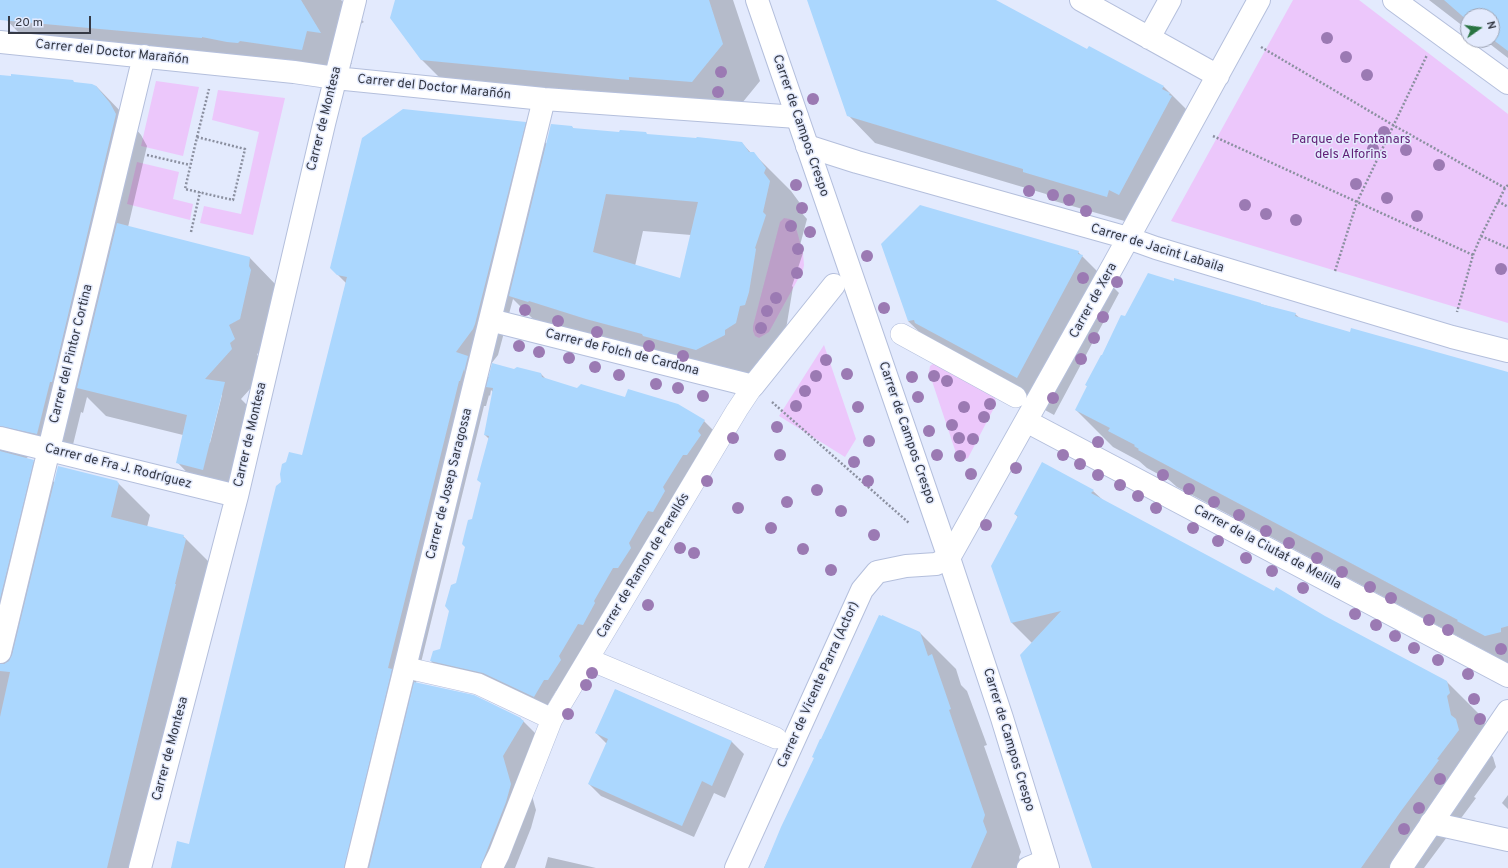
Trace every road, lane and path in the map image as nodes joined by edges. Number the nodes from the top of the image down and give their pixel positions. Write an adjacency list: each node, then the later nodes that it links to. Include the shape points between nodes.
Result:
1 (355, 0): 13 (street, Carrer de Montesa)
2 (757, 0): 17 (street, Carrer de Campos Crespo)
3 (1081, 0): 7 (street)
4 (1170, 0): 7 (street)
5 (1260, 0): 12 (street, Carrer de Xera)
6 (1394, 0): 14 (street)
7 (1149, 38): 12 (street)
8 (0, 42): 11 (street, Carrer del Doctor Marañón)
9 (1257, 45): 18 (path)
10 (1428, 52): 18 (path)
11 (144, 56): 13 (street, Carrer del Doctor Marañón); 44 (street, Carrer del Pintor Cortina)
12 (1218, 76): 31 (street, Carrer de Xera)
13 (335, 78): 16 (street, Carrer del Doctor Marañón); 45 (street, Carrer de Montesa)
14 (1508, 83)
15 (208, 84): 20 (path, via 210,86)
16 (544, 99): 17 (street, Carrer del Doctor Marañón); 37 (street, Carrer de Josep Saragossa)
17 (797, 117): 21 (street, Carrer de Campos Crespo)
18 (1393, 125): 24 (path); 27 (path)
19 (1208, 133): 27 (path)
20 (197, 137): 23 (path); 25 (path, via 245,149 233,200)
21 (807, 146): 31 (street, Carrer de Jacint Labaila); 47 (street, Carrer de Campos Crespo)
22 (145, 154): 23 (path)
23 (190, 165): 25 (path, via 185,189)
24 (1507, 186): 26 (path)
25 (200, 192): 29 (path)
26 (1498, 201): 28 (path); 30 (path)
27 (1357, 202): 33 (path); 34 (path)
28 (1508, 207)
29 (191, 232)
30 (1480, 236): 32 (path); 33 (path)
31 (1128, 238): 39 (street, Carrer de Jacint Labaila, via 1406,323); 42 (street, Carrer de Xera)
32 (1508, 248)
33 (1473, 255): 36 (path)
34 (1335, 271)
35 (834, 285): 40 (street, Carrer de Ramon de Perellós)
36 (1457, 314)
37 (490, 320): 40 (street, Carrer de Folch de Cardona); 59 (street, Carrer de Josep Saragossa)
38 (901, 334): 41 (street)
39 (1508, 351)
40 (753, 386): 46 (path); 49 (street, Carrer de Ramon de Perellós)
41 (1016, 397)
42 (1026, 421): 47 (street, Carrer de Xera); 51 (street, Carrer de la Ciutat de Melilla)
43 (0, 438): 44 (street, Carrer de Fra J. Rodríguez)
44 (49, 450): 45 (street, Carrer de Fra J. Rodríguez); 48 (street, Carrer del Pintor Cortina)
45 (237, 496): 58 (street, Carrer de Montesa)
46 (911, 524)
47 (948, 558): 57 (street, Carrer de Campos Crespo, via 1002,718); 61 (street, Carrer de Vicente Parra (Actor), via 936,564 906,566 878,572 862,590)
48 (0, 652)
49 (588, 658): 53 (street, Carrer de Ramon de Perellós); 54 (street)
50 (416, 670): 53 (street, via 478,684)
51 (1508, 676)
52 (1508, 711): 55 (street)
53 (552, 719): 60 (street, Carrer de Ramon de Perellós)
54 (776, 738)
55 (1431, 823): 56 (street); 62 (street)
56 (1508, 840)
57 (1040, 866)
58 (140, 868)
59 (356, 868)
60 (492, 868)
61 (736, 868)
62 (1401, 868)

